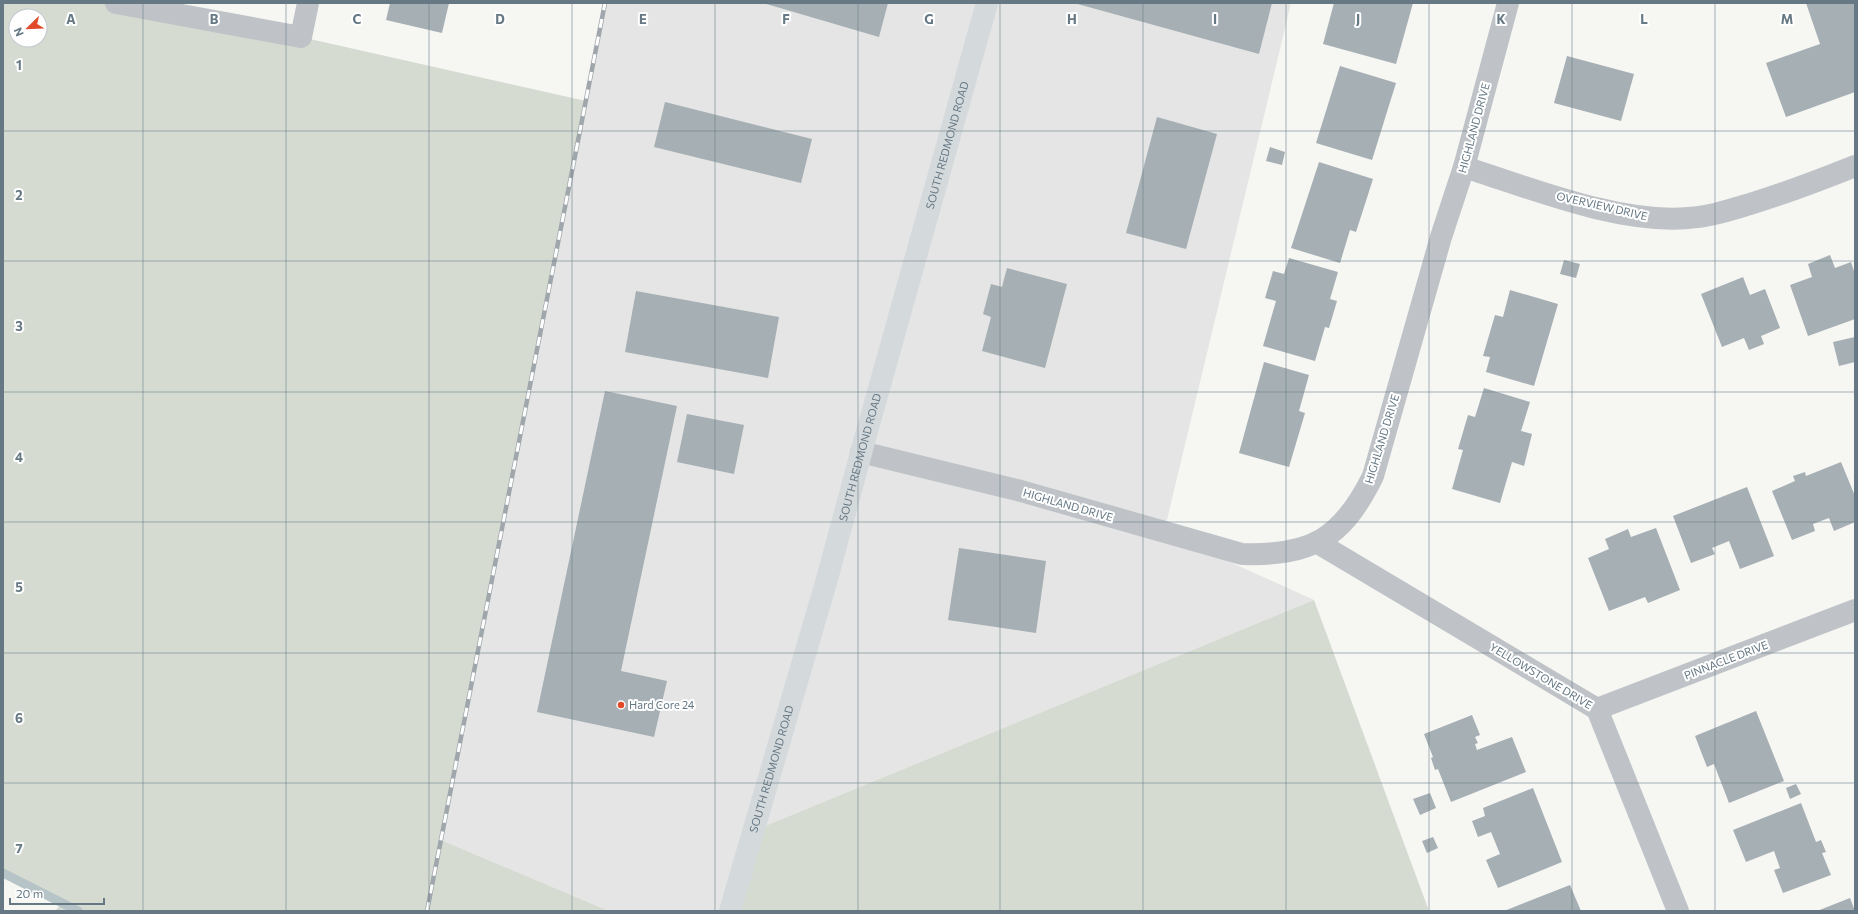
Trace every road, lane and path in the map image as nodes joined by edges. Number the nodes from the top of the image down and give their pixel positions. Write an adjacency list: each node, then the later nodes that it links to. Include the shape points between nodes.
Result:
1 (116, 3): 2 (street, via 301,37)
2 (308, 3)
3 (987, 3): 7 (street, SOUTH REDMOND ROAD)
4 (1508, 3): 6 (street, HIGHLAND DRIVE)
5 (1855, 166): 6 (street, OVERVIEW DRIVE, via 1783,194 1723,212 1688,218 1645,218 1583,204)
6 (1464, 167): 8 (street, HIGHLAND DRIVE, via 1441,237 1373,476 1363,496 1344,522)
7 (861, 452): 8 (street, HIGHLAND DRIVE, via 1021,491 1242,554 1271,555 1300,550); 11 (street, SOUTH REDMOND ROAD, via 827,579)
8 (1318, 543): 10 (street, YELLOWSTONE DRIVE)
9 (1855, 610): 10 (street, PINNACLE DRIVE)
10 (1597, 709): 12 (street, YELLOWSTONE DRIVE)
11 (730, 911)
12 (1678, 911)

